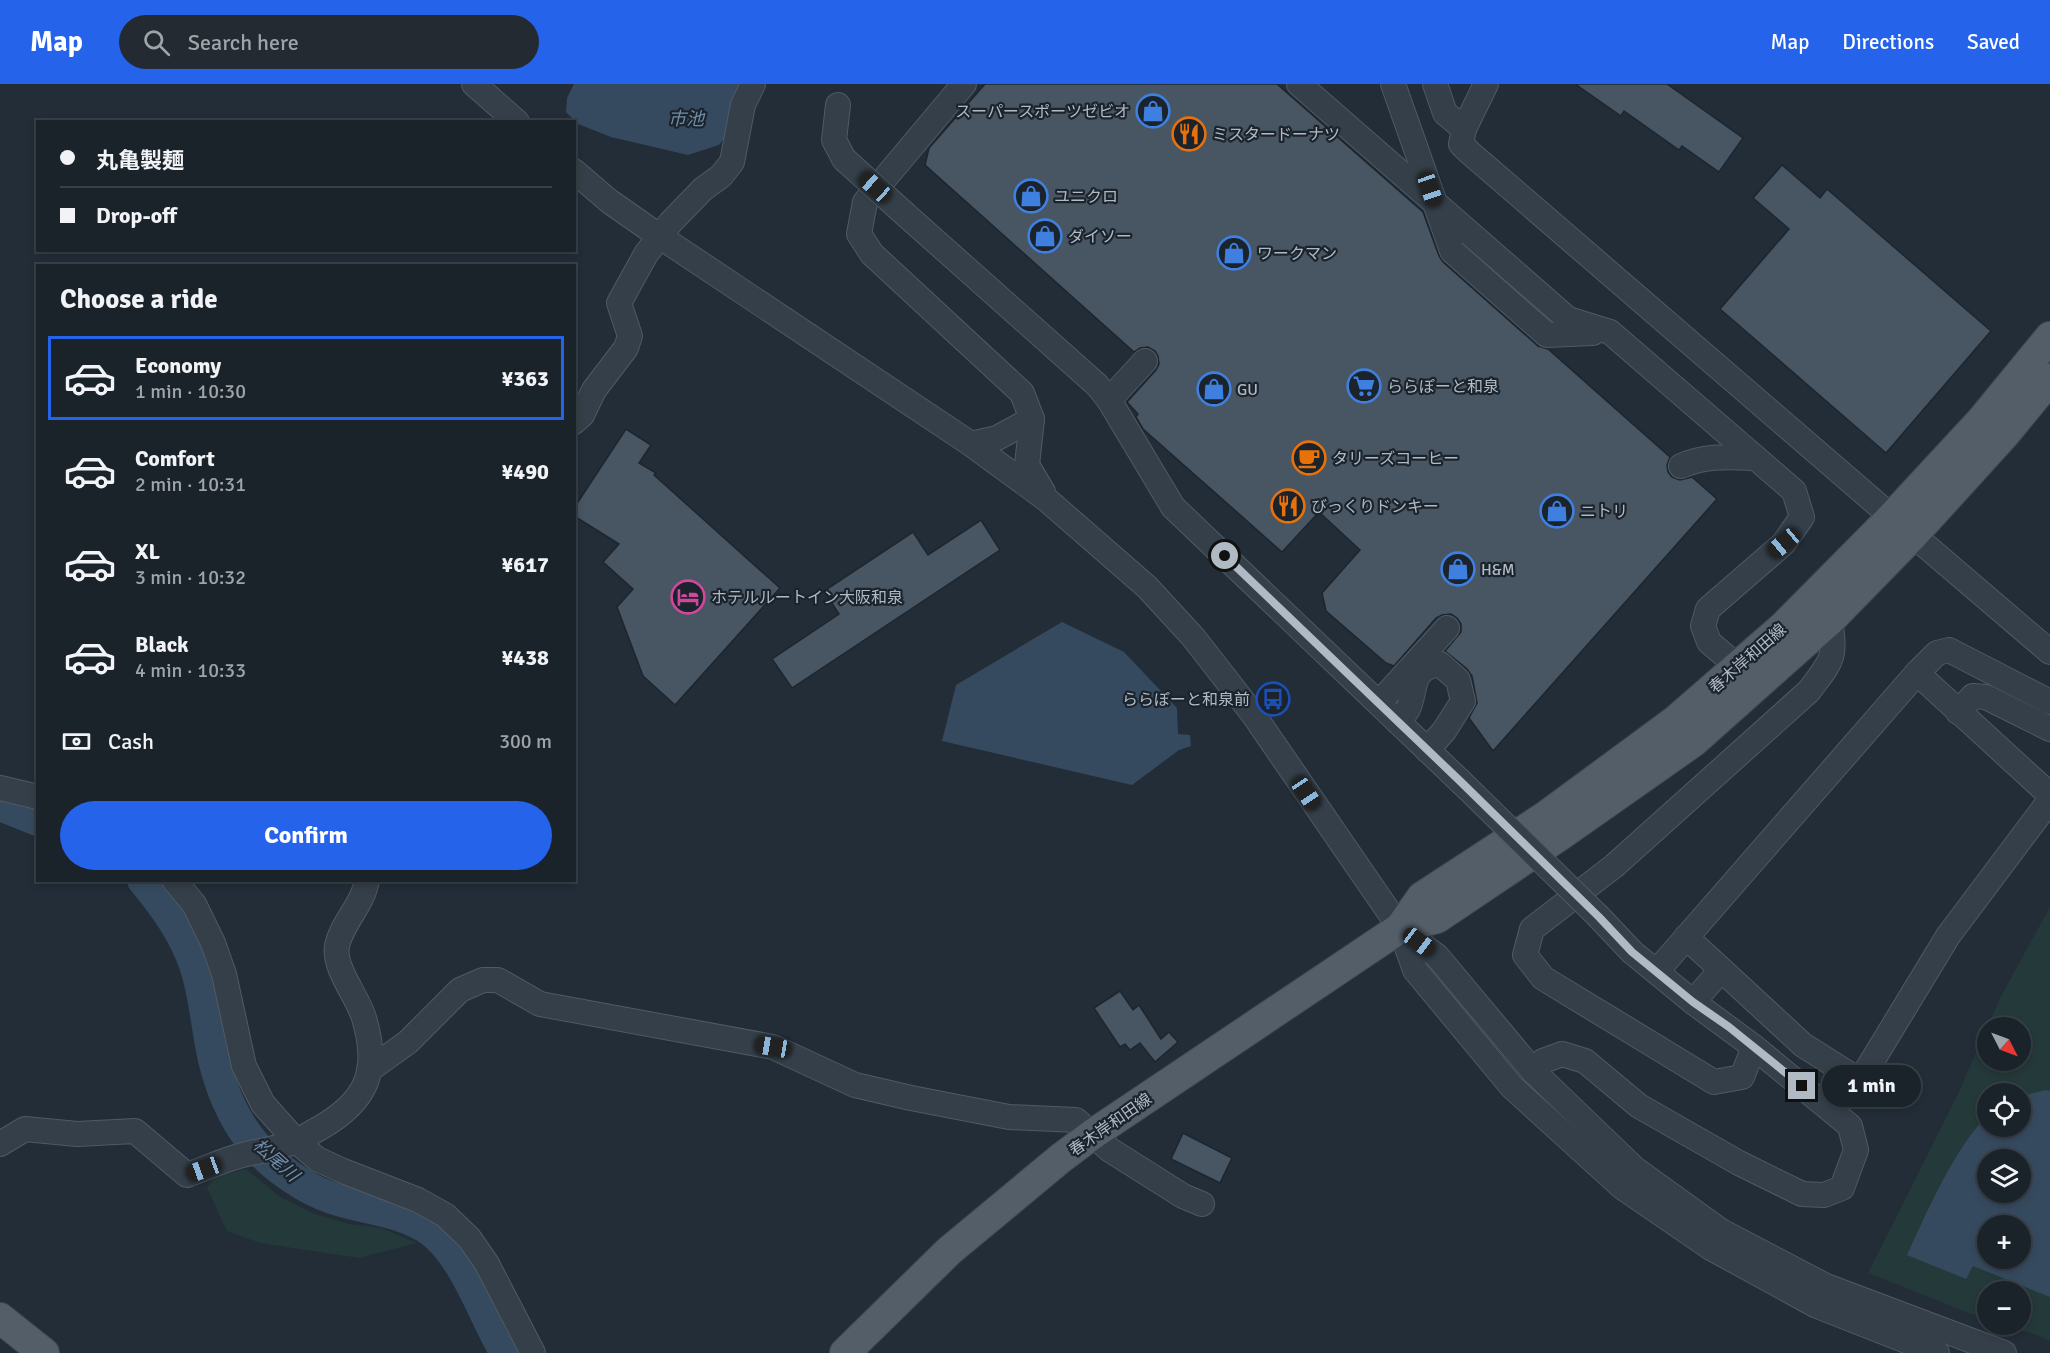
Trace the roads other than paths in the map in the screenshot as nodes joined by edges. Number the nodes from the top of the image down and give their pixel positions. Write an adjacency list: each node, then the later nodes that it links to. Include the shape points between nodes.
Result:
1 (474, 84): 9 (street)
2 (753, 84): 12 (street, via 743,105 732,162)
3 (964, 84): 18 (street, via 865,202 859,234 872,254 1022,393)
4 (1299, 84): 13 (street, via 1568,319)
5 (1394, 84): 13 (street, via 1452,251 1547,335)
6 (1435, 84): 10 (street, via 1445,114)
7 (1486, 84): 10 (street)
8 (838, 105): 17 (street, bridge, via 834,140 844,159 1097,385)
9 (516, 120)
10 (1464, 129): 24 (street, via 1461,144 1469,152)
11 (576, 173): 12 (street)
12 (659, 236): 19 (street, via 619,303 630,336 626,348); 20 (street)
13 (1610, 332): 21 (street)
14 (2050, 337): 24 (main road, 春木岸和田線)
15 (1144, 361): 17 (street)
16 (2050, 379): 24 (main road, 春木岸和田線, via 2004,435)
17 (1109, 400): 31 (street, via 1173,507)
18 (1032, 419): 20 (street, via 997,438); 23 (street, via 1028,465)
19 (576, 420)
20 (971, 444): 23 (street)
21 (1755, 458): 22 (street, via 1713,457); 28 (street, via 1794,491 1802,517 1784,543 1708,609 1703,626 1709,642)
22 (1681, 466)
23 (1046, 499): 42 (street, via 1147,587 1193,637 1252,714)
24 (1903, 526): 25 (main road, 春木岸和田線); 27 (street); 28 (main road, 春木岸和田線)
25 (1830, 620): 42 (main road, 春木岸和田線, via 1693,742 1437,918); 47 (street, via 1832,661 1809,691 1614,866 1532,929 1525,955 1543,978 1714,1082 1742,1077)
26 (1447, 628): 31 (street)
27 (2050, 652)
28 (1737, 666): 42 (main road, 春木岸和田線, via 1675,721 1546,816 1422,897)
29 (1917, 673): 30 (street, via 1937,653 1949,651); 32 (street); 43 (street)
30 (2050, 702)
31 (1379, 703): 33 (street)
32 (1958, 712): 34 (street, via 1973,696 1986,697); 37 (street)
33 (1398, 722): 35 (street); 35 (street, via 1408,709 1415,680 1426,666 1440,664 1458,680 1463,701)
34 (2050, 729)
35 (1427, 750): 45 (street, bridge, via 1632,952)
36 (0, 788): 38 (street)
37 (2050, 795)
38 (36, 797)
39 (2050, 800): 44 (street, via 1948,936 1860,1081 1803,1045)
40 (176, 882): 51 (street, via 194,904 213,943 224,974 244,1066 263,1104)
41 (367, 882): 48 (street, via 336,948 338,964 369,1035)
42 (1400, 928): 49 (street, via 1437,956); 50 (main road, 春木岸和田線); 58 (street, via 1415,970 1512,1087 1622,1187 1711,1248 1817,1306)
43 (1686, 938): 44 (street); 45 (street)
44 (1721, 969): 46 (street)
45 (1657, 971): 46 (street)
46 (1693, 1002): 47 (street)
47 (1754, 1047): 49 (street, via 1850,1126 1856,1150 1842,1188 1824,1195 1802,1194 1739,1163 1639,1106 1585,1061 1562,1054 1543,1061)
48 (369, 1070): 50 (street, via 408,1042 460,990 483,980 498,980 540,1004 773,1047 855,1085 1009,1117 1076,1120); 51 (street, via 367,1084 353,1105)
49 (1533, 1071): 59 (street, via 1635,1169 1721,1231 1826,1286)
50 (1093, 1134): 53 (street, via 1110,1150); 57 (main road, 春木岸和田線, via 949,1251)
51 (296, 1141): 52 (street, via 187,1175 135,1131 77,1134 25,1129); 56 (street, via 317,1159 445,1215 469,1238 487,1264)
52 (0, 1144)
53 (1202, 1204)
54 (0, 1318): 55 (main road)
55 (44, 1353)
56 (533, 1353)
57 (845, 1353)
58 (1937, 1353)
59 (2004, 1353)

